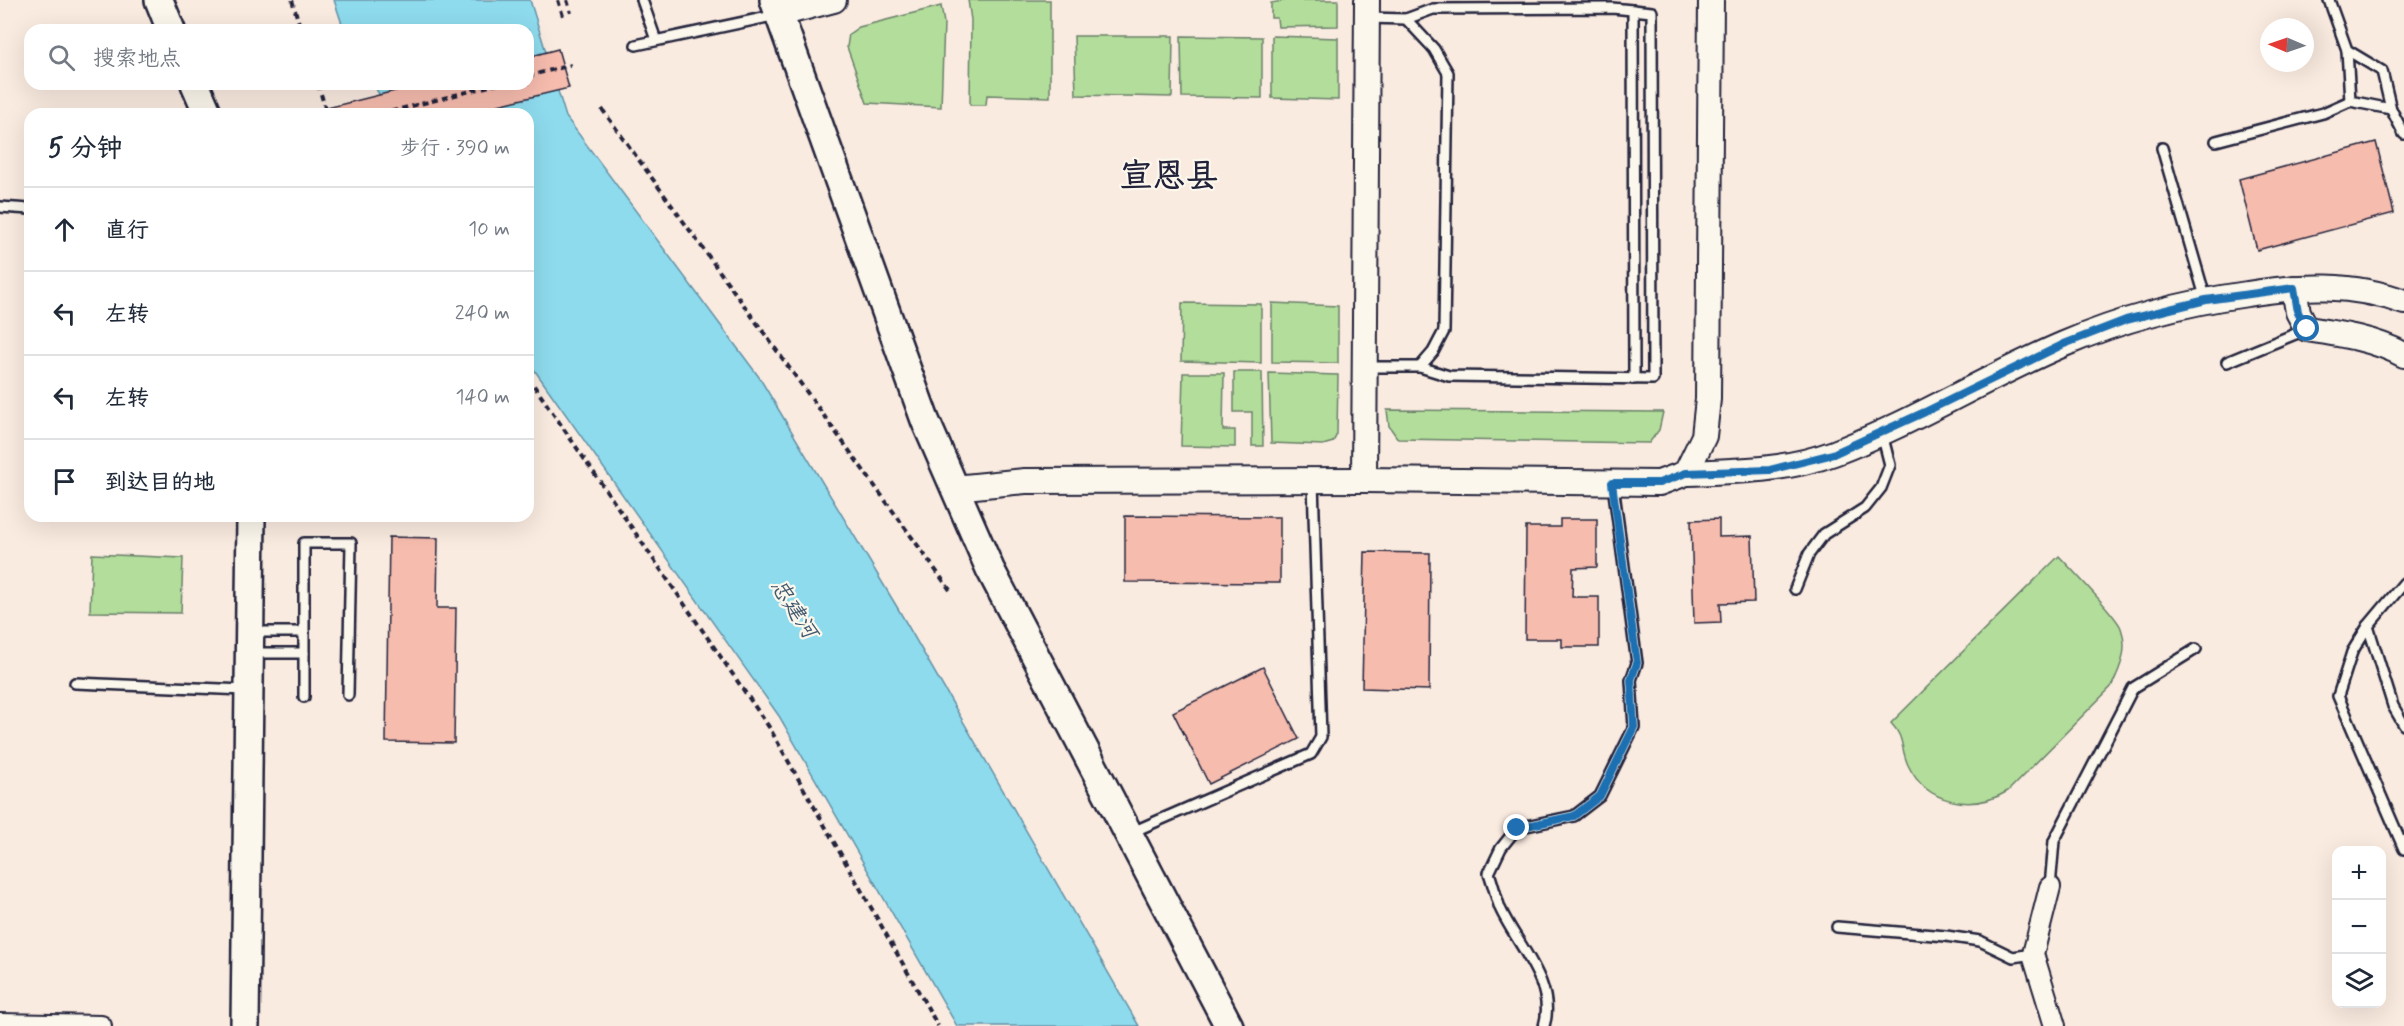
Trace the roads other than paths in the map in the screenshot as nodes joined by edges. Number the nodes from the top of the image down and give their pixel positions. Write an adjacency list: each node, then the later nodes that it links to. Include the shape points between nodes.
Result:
1 (159, 0): 10 (main road)
2 (642, 0): 11 (lane)
3 (834, 0): 6 (street)
4 (1712, 0): 33 (street, via 1708,399 1704,436)
5 (2329, 0): 13 (lane)
6 (777, 7): 11 (lane); 37 (main road, via 925,420)
7 (1367, 9): 9 (lane); 29 (street)
8 (1633, 10): 9 (lane, via 1433,9); 31 (lane); 31 (lane, via 1652,12 1653,379)
9 (1406, 19): 30 (lane, via 1434,49 1448,73 1444,331)
10 (169, 24)
11 (656, 40): 12 (lane)
12 (636, 45)
13 (2347, 50): 15 (lane); 17 (lane, via 2382,71)
14 (198, 90): 16 (main road)
15 (2350, 101): 17 (lane); 19 (lane, via 2323,113)
16 (205, 108)
17 (2391, 109): 18 (lane)
18 (2404, 134)
19 (2216, 141)
20 (2162, 148): 24 (lane)
21 (0, 207): 22 (lane)
22 (24, 209)
23 (2304, 287): 24 (street); 25 (street, via 2334,286); 26 (street, via 2298,312)
24 (2206, 300): 32 (street, via 2126,320 2064,344)
25 (2404, 302)
26 (2307, 329): 27 (street, via 2368,341); 28 (lane)
27 (2404, 356)
28 (2227, 362)
29 (1365, 367): 30 (lane); 35 (street)
30 (1420, 367): 31 (lane, via 1449,375)
31 (1635, 379)
32 (1882, 432): 33 (street, via 1833,454 1770,470); 40 (lane, via 1890,465 1881,488 1865,508 1824,534 1809,554)
33 (1686, 473): 36 (street, via 1659,483)
34 (1312, 480): 35 (street); 37 (street, via 1025,481); 51 (lane, via 1321,737 1311,754)
35 (1364, 480): 36 (street)
36 (1612, 483): 60 (lane, via 1637,663 1631,680 1634,727 1600,796 1574,816 1517,828 1501,848 1489,873 1500,908 1544,988)
37 (955, 488): 51 (main road, via 990,569)
38 (251, 522): 43 (main road)
39 (2404, 583): 41 (lane)
40 (1795, 589)
41 (2368, 626): 50 (lane, via 2393,705); 52 (lane, via 2352,652 2338,696)
42 (304, 632): 43 (lane); 45 (lane); 48 (lane, via 304,543 351,543)
43 (250, 642): 45 (lane); 47 (main road)
44 (2196, 649): 53 (lane, via 2133,688 2054,841)
45 (304, 653): 49 (lane)
46 (75, 683): 47 (lane)
47 (250, 690): 58 (main road)
48 (348, 695)
49 (304, 697)
50 (2404, 724)
51 (1128, 833): 59 (main road)
52 (2404, 849)
53 (2050, 887): 55 (street)
54 (1837, 927): 55 (lane, via 1946,936 1980,941 2013,957)
55 (2033, 954): 61 (street)
56 (0, 1024): 57 (street)
57 (101, 1026)
58 (245, 1026)
59 (1229, 1026)
60 (1544, 1026)
61 (2055, 1026)

